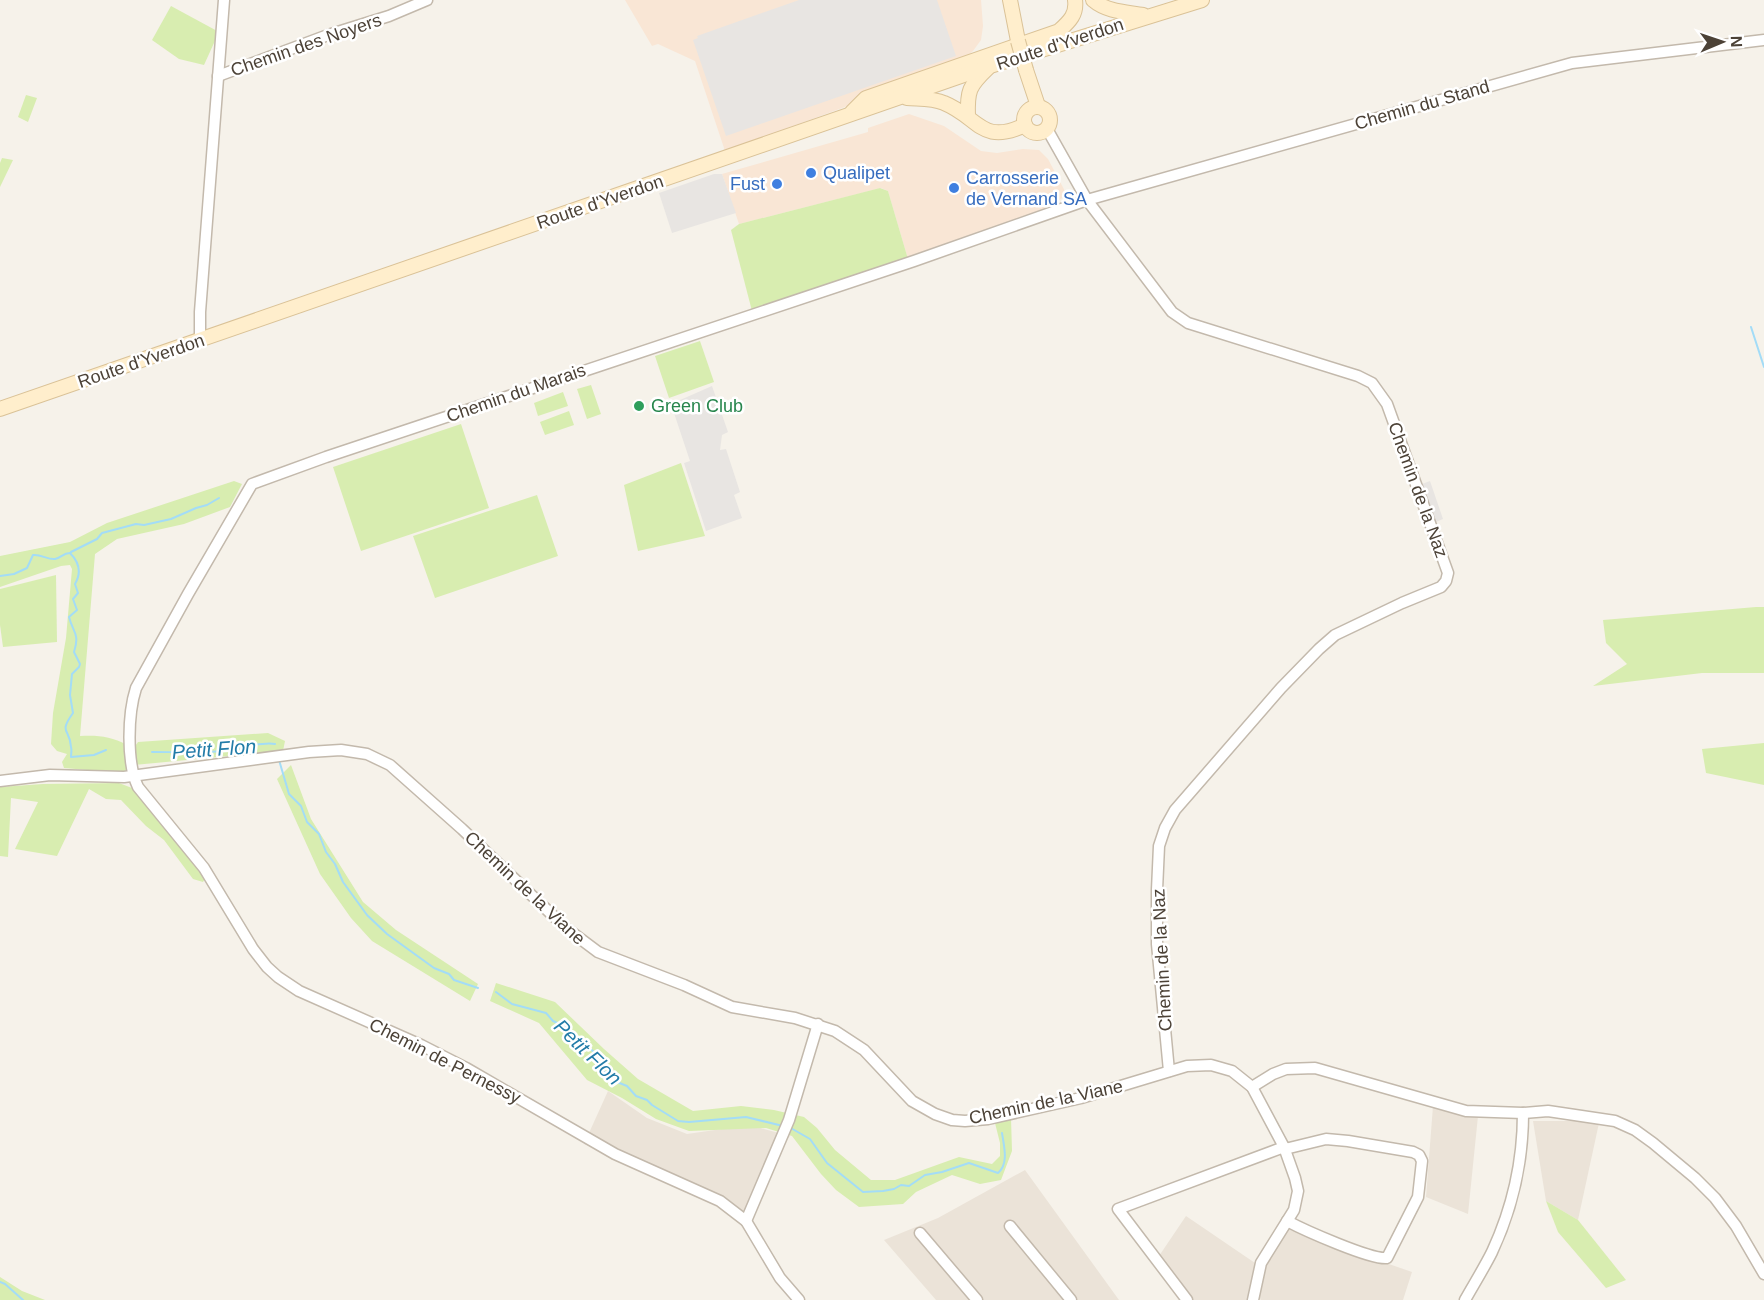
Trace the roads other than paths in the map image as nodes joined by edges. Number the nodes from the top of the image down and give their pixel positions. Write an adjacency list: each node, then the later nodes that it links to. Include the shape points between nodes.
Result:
1 (224, 0): 10 (street)
2 (427, 0): 10 (street, Chemin des Noyers)
3 (1010, 0): 12 (main road, bridge)
4 (1075, 0): 13 (main road, via 1076,10 1059,31 866,98)
5 (1093, 0): 7 (main road, via 1118,11)
6 (1202, 0): 7 (main road, Route d'Yverdon)
7 (1148, 15): 9 (main road, Route d'Yverdon)
8 (1764, 40): 17 (street, Chemin du Stand, via 1561,66)
9 (990, 66): 11 (main road, Route d'Yverdon); 14 (main road, via 967,94)
10 (218, 76): 18 (street)
11 (899, 98): 13 (main road, Route d'Yverdon); 14 (main road, via 931,99)
12 (1038, 106): 15 (main road, via 1026,112); 16 (main road, via 1051,117)
13 (850, 114): 18 (main road, Route d'Yverdon)
14 (968, 116): 15 (main road, via 986,131 995,133)
15 (1025, 125): 16 (main road, via 1035,133)
16 (1047, 129): 17 (street, Chemin de la Naz)
17 (1087, 200): 20 (street, Chemin du Marais, via 252,484 136,688 129,719); 23 (street, Chemin de la Naz, via 1181,319 1372,383 1387,404 1448,573 1441,587 1335,635 1281,688 1175,810 1159,846 1157,944)
18 (200, 341): 19 (main road, Route d'Yverdon)
19 (0, 409)
20 (133, 775): 21 (street, Chemin de la Viane, via 50,775); 22 (street, Chemin de la Viane, via 309,752 341,750 367,754 390,765 566,928 598,952 732,1007); 27 (street, Chemin de Pernessy, via 138,787 204,868 253,950 278,977 299,991 466,1068 615,1154 720,1202)
21 (0, 781)
22 (818, 1024): 23 (street, Chemin de la Viane, via 864,1050 912,1101 952,1120 988,1119 1081,1098); 27 (street, via 789,1120)
23 (1169, 1071): 24 (street, Chemin de la Viane, via 1210,1065 1232,1071)
24 (1252, 1087): 25 (street, via 1286,1069 1315,1068 1466,1111); 26 (street, Chemin de la Viane)
25 (1523, 1113): 31 (street, via 1603,1118 1635,1130 1673,1158 1715,1198); 37 (street, via 1511,1199 1492,1252)
26 (1284, 1148): 28 (street, Chemin de la Viane, via 1298,1191); 28 (street, via 1336,1140 1413,1152 1422,1161 1418,1197 1386,1258 1380,1259); 35 (street, via 1118,1209)
27 (746, 1221): 32 (street, Chemin de Pernessy, via 780,1278)
28 (1287, 1221): 36 (street, Chemin de la Viane, via 1261,1263)
29 (1010, 1226): 34 (street)
30 (920, 1233): 33 (street)
31 (1764, 1274)
32 (800, 1300)
33 (977, 1300)
34 (1071, 1300)
35 (1187, 1300)
36 (1253, 1300)
37 (1464, 1300)

